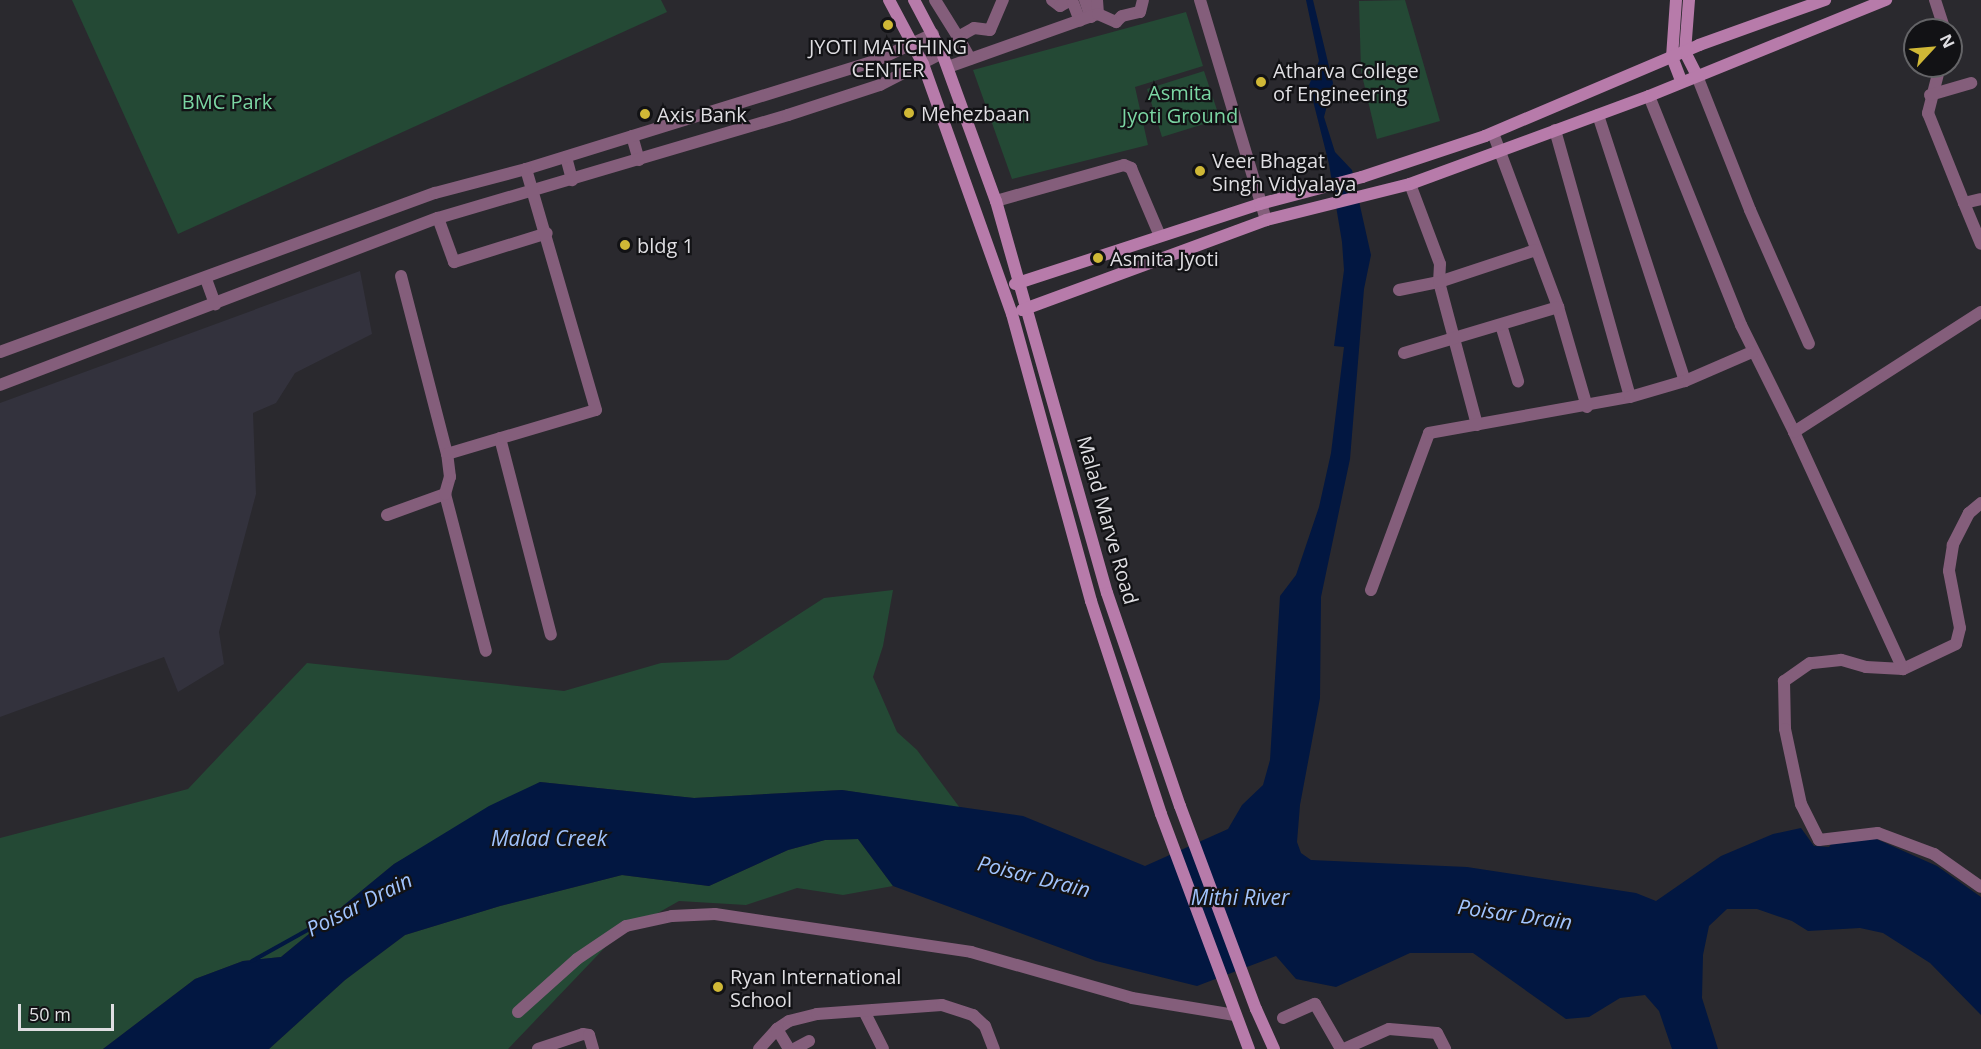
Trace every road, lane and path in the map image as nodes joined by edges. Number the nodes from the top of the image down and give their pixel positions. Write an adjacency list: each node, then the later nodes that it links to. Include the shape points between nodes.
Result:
1 (889, 0): 20 (main road, Malad Marve Road)
2 (914, 0): 18 (main road, Malad Marve Road)
3 (935, 0): 19 (street)
4 (1003, 0): 19 (street, via 990,30 974,28)
5 (1052, 0): 6 (street, via 1060,6)
6 (1071, 0): 16 (street)
7 (1084, 0): 16 (street)
8 (1097, 0): 16 (street)
9 (1143, 0): 16 (street, via 1140,12 1122,16 1116,22)
10 (1200, 0): 49 (street)
11 (1676, 0): 23 (main road)
12 (1689, 0): 22 (main road)
13 (1825, 0): 22 (main road)
14 (1887, 0): 27 (main road)
15 (1935, 0): 17 (street)
16 (1090, 17): 24 (street)
17 (1941, 18)
18 (933, 34): 20 (street); 21 (main road, Malad Marve Road)
19 (958, 37): 24 (street)
20 (914, 45): 25 (main road, Malad Marve Road); 36 (street)
21 (942, 52): 25 (street); 26 (main road, Malad Marve Road)
22 (1685, 52): 23 (main road); 27 (main road)
23 (1672, 57): 29 (main road); 35 (main road)
24 (970, 59): 26 (street)
25 (923, 63): 40 (street, via 880,85); 60 (main road, Malad Marve Road)
26 (948, 67): 47 (main road, Malad Marve Road)
27 (1697, 76): 29 (main road); 69 (street)
28 (1936, 78): 32 (street)
29 (1681, 81): 31 (main road)
30 (1970, 87): 32 (street)
31 (1649, 96): 33 (main road); 70 (street)
32 (1929, 100): 48 (street, via 1928,113)
33 (1599, 115): 34 (main road); 74 (street)
34 (1556, 130): 38 (main road); 76 (street)
35 (1493, 133): 37 (main road); 38 (street)
36 (632, 136): 39 (street); 40 (street)
37 (1444, 150): 41 (main road); 49 (main road)
38 (1500, 150): 41 (main road); 55 (street)
39 (566, 157): 42 (street); 43 (street)
40 (639, 160): 43 (street)
41 (1452, 168): 44 (main road)
42 (526, 169): 45 (street); 57 (street, via 435,193)
43 (572, 180): 45 (street)
44 (1410, 184): 51 (main road); 59 (street, via 1440,264)
45 (534, 191): 50 (street); 52 (street)
46 (1981, 199): 48 (street)
47 (996, 201): 53 (street, via 1124,165 1131,168); 58 (main road, Malad Marve Road)
48 (1964, 203): 54 (street)
49 (1260, 204): 51 (street); 53 (main road)
50 (438, 218): 52 (street, via 454,262); 62 (street)
51 (1266, 220): 63 (main road)
52 (547, 233): 80 (street, via 596,410)
53 (1160, 236): 58 (main road)
54 (1981, 244)
55 (1536, 250): 59 (street); 64 (street)
56 (401, 276): 81 (street)
57 (206, 279): 62 (street); 71 (street)
58 (1020, 282): 60 (main road); 63 (main road, Malad Marve Road)
59 (1439, 282): 61 (street); 68 (street)
60 (1003, 290): 66 (main road, Malad Marve Road)
61 (1399, 290)
62 (215, 304): 75 (street)
63 (1027, 307): 66 (main road); 94 (main road, Malad Marve Road, via 1107,593 1180,806)
64 (1558, 308): 67 (street); 77 (street)
65 (1981, 312): 79 (street)
66 (1012, 315): 92 (main road, Malad Marve Road, via 1091,601 1161,814)
67 (1501, 325): 68 (street); 73 (street)
68 (1453, 339): 72 (street); 78 (street)
69 (1809, 344)
70 (1752, 351): 74 (street); 79 (street, via 1765,368)
71 (0, 352)
72 (1404, 353)
73 (1518, 381)
74 (1685, 381): 76 (street)
75 (0, 385)
76 (1630, 397): 77 (street)
77 (1587, 407): 78 (street)
78 (1477, 425): 85 (street, via 1424,437)
79 (1794, 432): 88 (street)
80 (500, 438): 81 (street); 86 (street)
81 (447, 454): 82 (street, via 450,477)
82 (445, 494): 84 (street); 87 (street)
83 (1981, 502): 88 (street, via 1969,513 1953,545 1949,571 1960,628 1956,644)
84 (387, 515)
85 (1371, 590)
86 (550, 635)
87 (486, 651)
88 (1903, 669): 89 (street, via 1866,667 1841,660 1810,663 1784,681 1785,729 1801,804 1819,840 1878,832 1934,854)
89 (1981, 887)
90 (518, 1012): 92 (street, via 577,959 626,926 672,916 715,914 971,952 1132,998)
91 (865, 1013): 95 (street, via 817,1014 789,1021); 102 (street); 103 (street, via 953,1007 973,1015 985,1026)
92 (1235, 1015): 104 (main road, Malad Marve Road)
93 (1283, 1018): 107 (street, via 1315,1004)
94 (1264, 1026): 105 (main road); 106 (main road, Malad Marve Road)
95 (777, 1029): 99 (street); 100 (street)
96 (810, 1041): 101 (street)
97 (538, 1049): 98 (street, via 583,1034 589,1035)
98 (594, 1049)
99 (759, 1049)
100 (789, 1049)
101 (794, 1049)
102 (883, 1049)
103 (994, 1049)
104 (1249, 1049)
105 (1266, 1049)
106 (1274, 1049)
107 (1343, 1049): 108 (street, via 1389,1029 1437,1033)
108 (1444, 1049)

